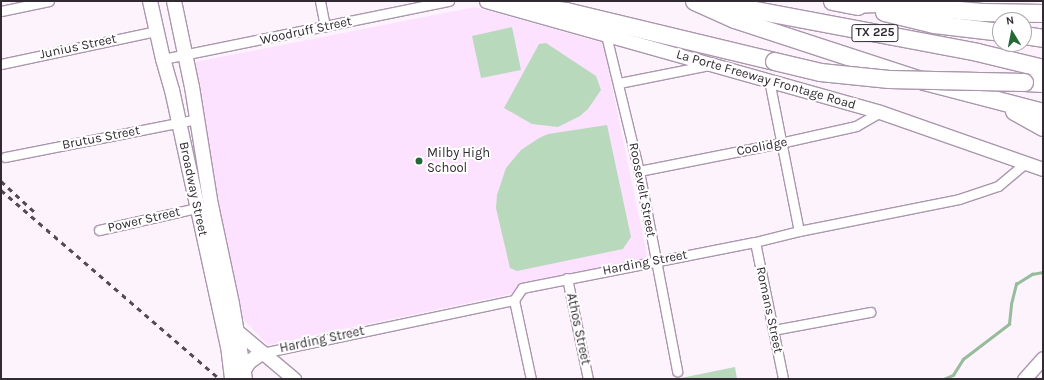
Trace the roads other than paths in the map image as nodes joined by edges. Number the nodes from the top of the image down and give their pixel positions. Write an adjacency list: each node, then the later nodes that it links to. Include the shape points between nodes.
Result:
1 (50, 1): 11 (street)
2 (150, 1): 14 (main road, Broadway Street)
3 (174, 1): 19 (main road, Broadway Street)
4 (320, 1): 13 (street)
5 (449, 1): 13 (street, Woodruff Street)
6 (486, 1): 16 (main road, La Porte Freeway Frontage Road)
7 (499, 1): 26 (highway, bridge, via 566,11 820,72 890,79)
8 (694, 1): 27 (highway, via 747,24 924,81)
9 (707, 1): 23 (highway, TX 225, via 977,52)
10 (840, 3): 12 (highway, via 879,3 982,12); 15 (highway, TX 225, via 934,24)
11 (1, 11)
12 (1043, 13)
13 (325, 27): 19 (street, Woodruff Street)
14 (156, 31): 20 (main road, Broadway Street); 21 (street, Junius Street)
15 (992, 31)
16 (606, 35): 22 (main road, La Porte Freeway Frontage Road); 25 (street, Roosevelt Street)
17 (1032, 36): 18 (highway)
18 (1043, 38)
19 (186, 55): 20 (street, Woodruff Street); 30 (main road, Broadway Street)
20 (163, 59): 31 (main road, Broadway Street)
21 (1, 64)
22 (713, 65): 24 (main road, La Porte Freeway Frontage Road); 25 (street)
23 (1043, 68)
24 (769, 80): 28 (main road, La Porte Freeway Frontage Road); 33 (street)
25 (619, 83): 37 (street, Roosevelt Street)
26 (1043, 83)
27 (975, 94): 29 (highway); 32 (highway, via 1019,113)
28 (880, 112): 33 (street, Coolidge, via 856,126); 35 (main road, La Porte Freeway Frontage Road)
29 (1043, 112)
30 (197, 119): 31 (street, Brutus Street); 38 (main road, Broadway Street)
31 (179, 123): 34 (street, Brutus Street); 39 (main road, Broadway Street)
32 (1043, 127)
33 (780, 143): 37 (street, Coolidge); 41 (street)
34 (5, 157)
35 (1025, 163): 36 (main road, La Porte Freeway Frontage Road); 41 (street, Harding Street, via 998,186 959,199)
36 (1043, 169)
37 (639, 171): 43 (street, Roosevelt Street)
38 (211, 205): 39 (street, Power Street); 48 (main road, Broadway Street)
39 (197, 208): 40 (street, Power Street); 48 (main road, Broadway Street)
40 (99, 230)
41 (799, 231): 42 (street, Harding Street)
42 (755, 242): 43 (street, Harding Street); 47 (street, Romans Street)
43 (655, 260): 44 (street, Harding Street); 51 (street, Roosevelt Street)
44 (567, 278): 45 (street, Harding Street, via 522,288); 56 (street, Athos Street)
45 (514, 300): 49 (street, Harding Street); 55 (street)
46 (870, 312): 47 (street)
47 (772, 330): 57 (street, Romans Street)
48 (238, 341): 49 (main road); 52 (main road, Broadway Street); 53 (main road, Broadway Street)
49 (262, 353): 52 (main road, via 249,362); 54 (main road)
50 (1043, 358): 58 (main road)
51 (677, 371)
52 (244, 375)
53 (232, 379)
54 (294, 379)
55 (531, 379)
56 (588, 379)
57 (783, 379)
58 (1024, 379)

